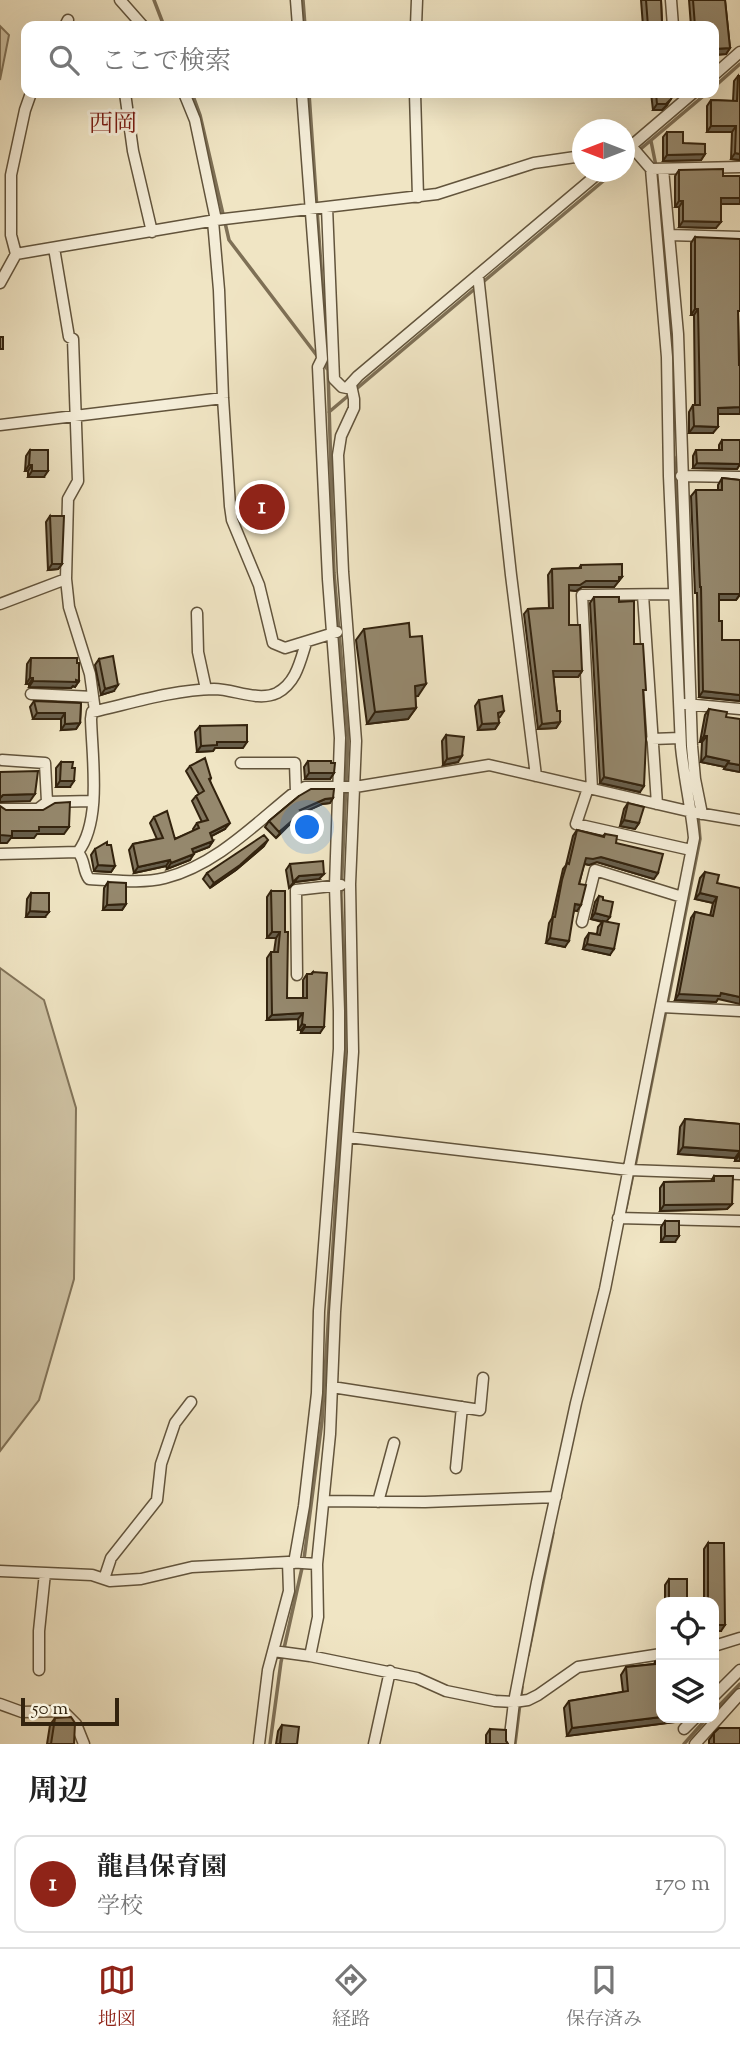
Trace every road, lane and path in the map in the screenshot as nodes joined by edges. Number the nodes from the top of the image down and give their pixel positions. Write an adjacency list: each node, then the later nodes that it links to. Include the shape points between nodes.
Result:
1 (120, 0): 5 (street)
2 (296, 0): 6 (street)
3 (417, 0): 7 (street)
4 (671, 0): 8 (street)
5 (139, 21)
6 (298, 21)
7 (416, 21)
8 (673, 21)
9 (740, 51): 10 (street)
10 (719, 70)
11 (29, 98): 24 (street)
12 (126, 98): 27 (street, via 132,151)
13 (186, 98): 26 (street)
14 (303, 98): 25 (street)
15 (415, 98): 23 (street)
16 (682, 98): 17 (street)
17 (635, 149)
18 (635, 152): 21 (street)
19 (572, 158): 23 (street, via 534,163)
20 (740, 167): 21 (street)
21 (657, 169): 28 (street); 42 (street)
22 (588, 182): 32 (street)
23 (418, 197): 25 (street)
24 (6, 200): 31 (street)
25 (318, 208): 26 (street); 34 (street); 34 (street, via 318,367)
26 (220, 220): 27 (street); 36 (street)
27 (152, 232): 30 (street)
28 (669, 236): 29 (street); 39 (street, via 678,334)
29 (740, 237)
30 (54, 248): 31 (street); 37 (street, via 69,337 73,339)
31 (16, 254): 33 (street)
32 (478, 277): 35 (street, via 358,376); 58 (street)
33 (0, 284)
34 (327, 379): 35 (street); 46 (street, via 327,568)
35 (352, 389): 46 (street, via 354,408 338,455 343,572)
36 (223, 398): 37 (street); 47 (street, via 232,520 259,584 273,643 285,648)
37 (77, 416): 38 (street); 41 (street, via 78,481 68,499)
38 (0, 425)
39 (681, 476): 40 (street); 51 (street)
40 (740, 477)
41 (66, 579): 44 (street); 50 (street)
42 (674, 594): 43 (street); 51 (street)
43 (643, 595): 55 (street); 60 (street, via 582,595)
44 (0, 604)
45 (197, 613): 48 (street, via 198,652)
46 (339, 632): 47 (street); 59 (street, via 340,738); 59 (street, via 356,741)
47 (306, 643): 48 (street, via 295,674 276,693 261,697)
48 (206, 689): 53 (street)
49 (32, 694): 50 (street)
50 (93, 697): 53 (street)
51 (685, 704): 52 (street); 54 (street); 66 (street)
52 (740, 709)
53 (95, 711): 63 (street, via 91,719)
54 (680, 738): 55 (street); 66 (street, via 684,782)
55 (652, 739): 64 (street)
56 (2, 760): 62 (street, via 45,762)
57 (241, 763): 61 (street, via 295,763)
58 (536, 776): 59 (street, via 489,765); 60 (street)
59 (347, 787): 61 (street, via 305,787); 71 (street); 71 (street)
60 (590, 789): 64 (street); 68 (street, via 576,824)
61 (296, 792): 69 (street, via 212,859 166,878 89,879)
62 (47, 802): 63 (street); 65 (street, via 38,810)
63 (92, 802): 69 (street, via 91,825)
64 (657, 804): 66 (street)
65 (1, 809)
66 (697, 813): 67 (street); 68 (street)
67 (740, 820)
68 (691, 850): 72 (street)
69 (78, 852): 70 (street)
70 (0, 854)
71 (342, 885): 74 (street, via 296,890); 77 (street)
72 (682, 897): 73 (street, via 595,870); 75 (street)
73 (582, 922)
74 (297, 975)
75 (665, 1008): 76 (street); 79 (street)
76 (740, 1011)
77 (346, 1051): 78 (street); 92 (street, via 319,1311 317,1393)
78 (348, 1137): 79 (street); 84 (street)
79 (633, 1170): 80 (street); 81 (street)
80 (740, 1174)
81 (623, 1218): 82 (street); 89 (street)
82 (740, 1221)
83 (483, 1378): 86 (street, via 481,1410)
84 (332, 1387): 86 (street); 90 (street)
85 (191, 1402): 95 (street, via 175,1423 161,1464 157,1500 111,1558)
86 (462, 1407): 88 (street)
87 (394, 1443): 91 (street)
88 (456, 1468)
89 (556, 1497): 91 (street); 106 (street)
90 (324, 1500): 91 (street); 92 (street)
91 (378, 1502)
92 (301, 1563): 95 (street, via 192,1567 141,1579); 98 (street, via 289,1591); 100 (street, via 318,1617)
93 (0, 1571): 94 (street)
94 (45, 1573): 95 (street); 101 (street)
95 (104, 1579)
96 (740, 1638): 97 (street)
97 (719, 1644)
98 (280, 1652): 100 (street); 111 (street, via 268,1670)
99 (656, 1655): 106 (street, via 578,1667 538,1695)
100 (310, 1656): 103 (street)
101 (39, 1670)
102 (740, 1670): 104 (street)
103 (390, 1671): 106 (street, via 446,1691); 112 (street)
104 (719, 1691)
105 (740, 1695): 114 (street)
106 (518, 1701): 113 (street)
107 (0, 1704): 110 (street, via 22,1712 63,1711 76,1724)
108 (690, 1723): 109 (street)
109 (684, 1729)
110 (84, 1744)
111 (259, 1744)
112 (374, 1744)
113 (509, 1744)
114 (695, 1744)

